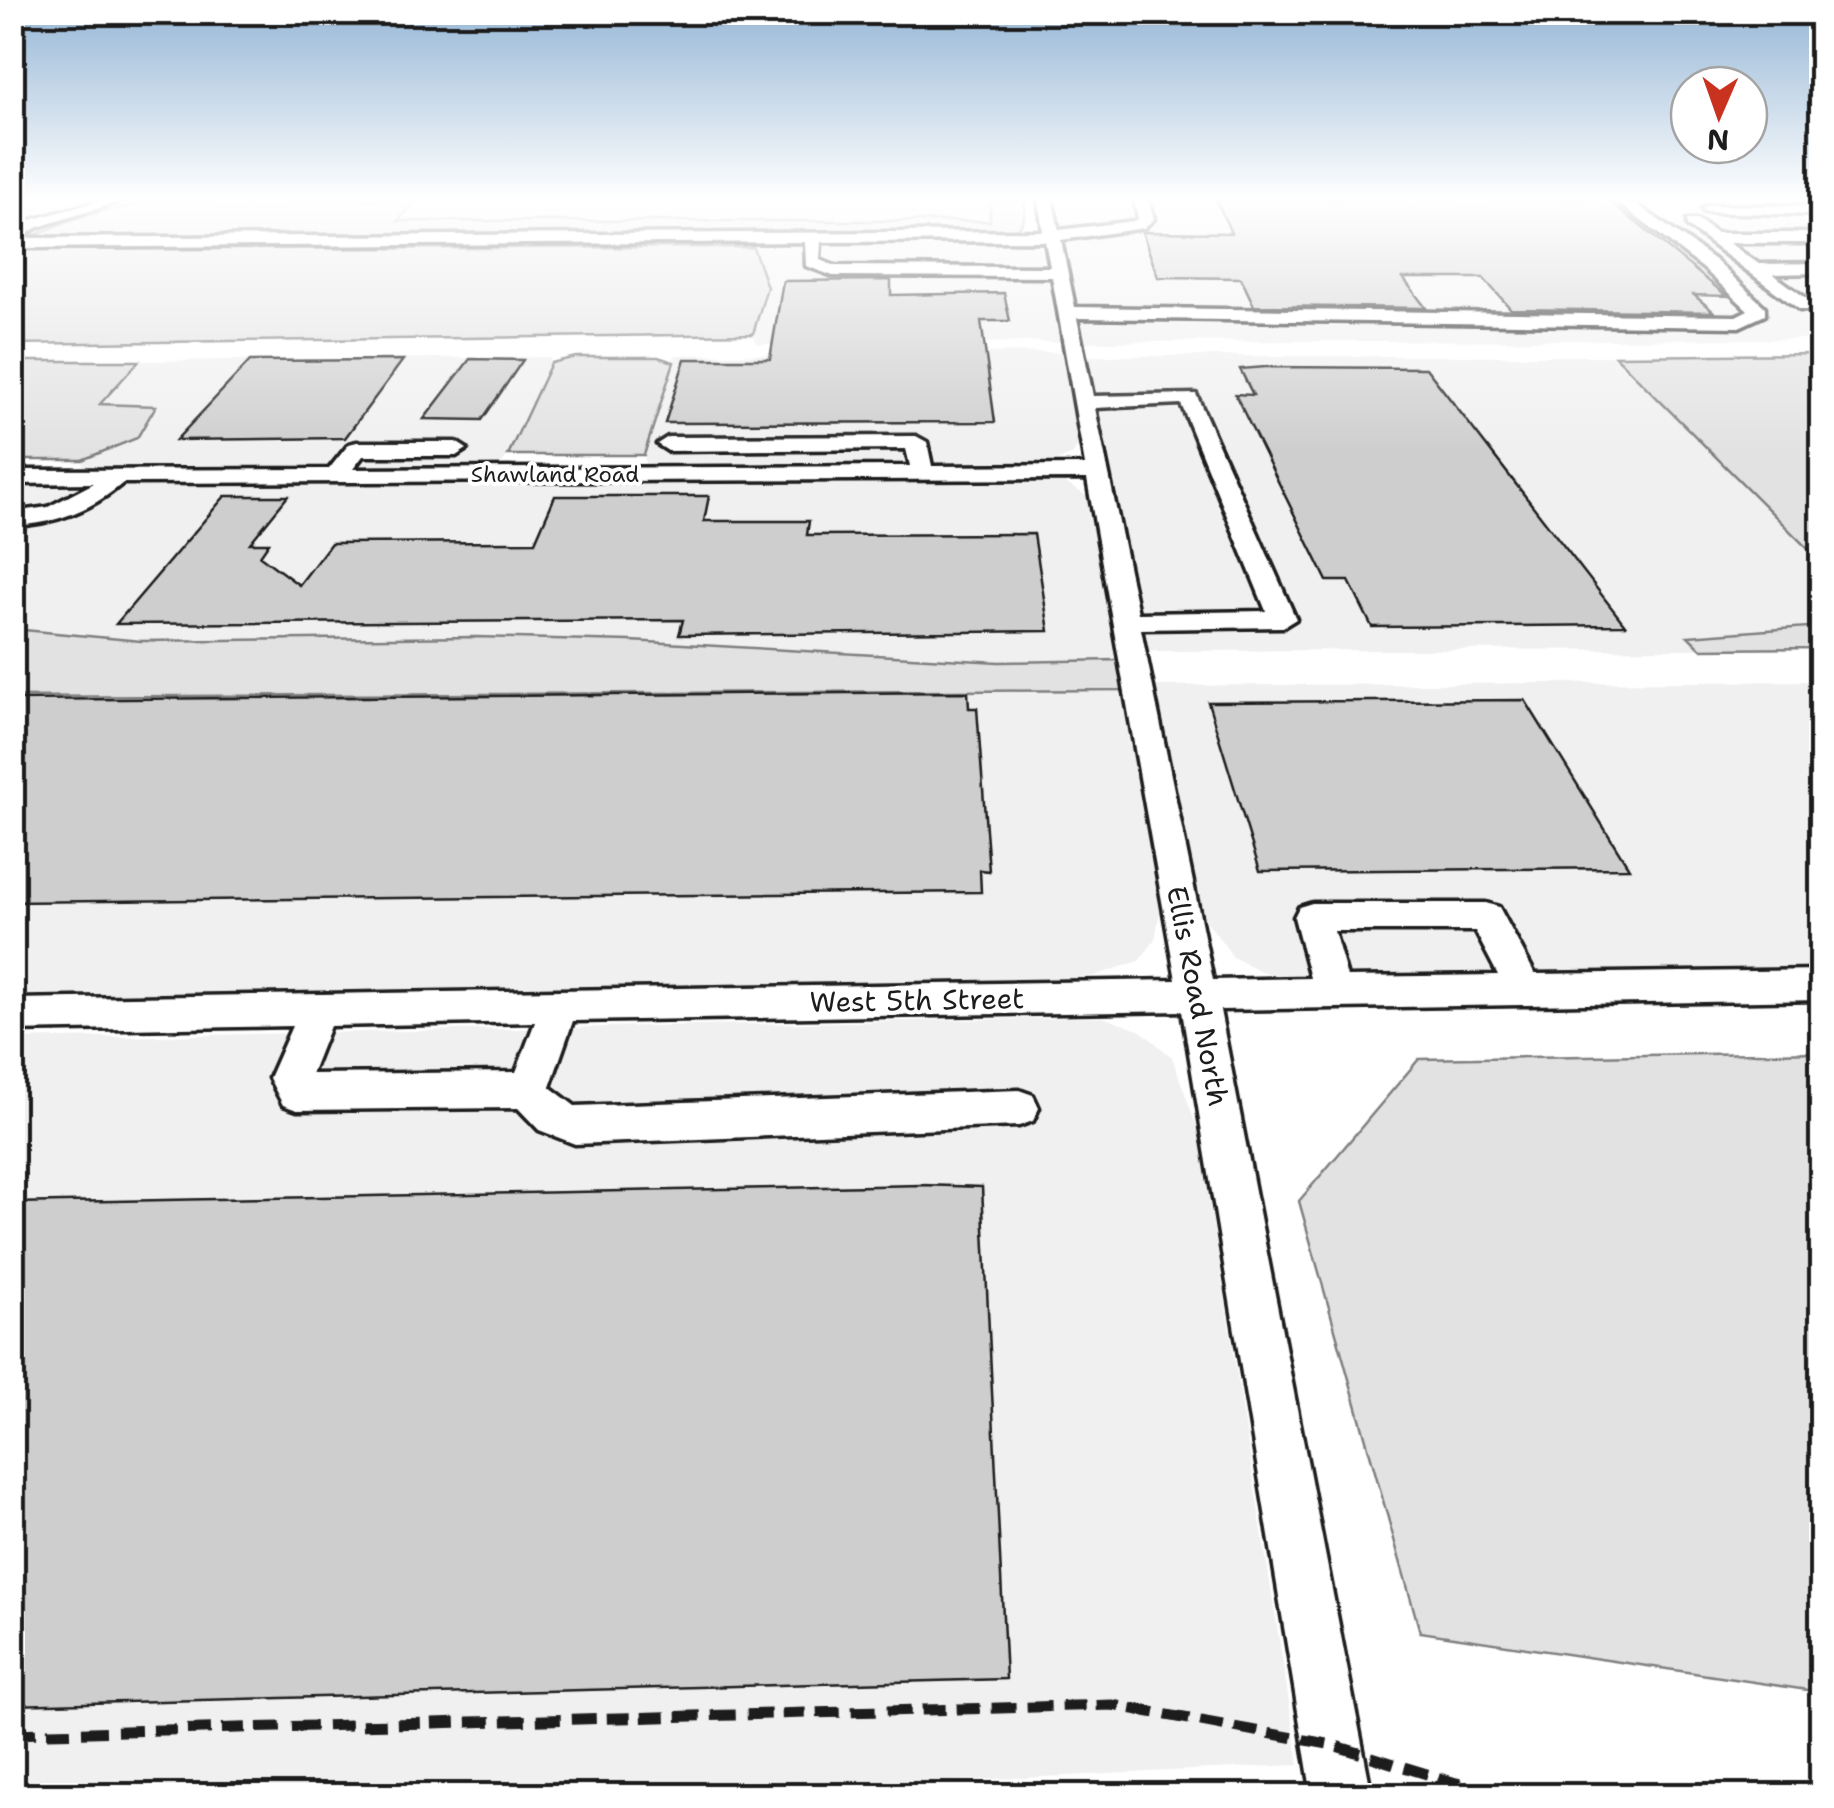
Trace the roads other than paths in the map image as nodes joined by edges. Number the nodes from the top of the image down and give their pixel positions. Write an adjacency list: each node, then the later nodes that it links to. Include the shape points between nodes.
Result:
1 (1061, 283): 5 (street, Ellis Road North)
2 (1730, 283): 5 (street, via 1759,311 1739,322)
3 (1775, 283): 4 (street, via 1806,306)
4 (1822, 306)
5 (1067, 312): 6 (street, Ellis Road North)
6 (1084, 402): 13 (street, Ellis Road North); 21 (street, via 1189,398 1283,619)
7 (668, 444): 8 (street)
8 (756, 444): 12 (street, via 916,442); 14 (street)
9 (456, 450): 16 (street, via 357,449)
10 (187, 452): 18 (street)
11 (284, 452): 15 (street)
12 (922, 472): 13 (street, Shawland Road); 14 (street, Shawland Road)
13 (1098, 472): 21 (street, Ellis Road North)
14 (751, 473): 16 (street, Shawland Road)
15 (264, 475): 16 (street, Shawland Road); 18 (street, Shawland Road)
16 (336, 475)
17 (118, 476): 18 (street, Shawland Road); 19 (street, Shawland Road); 20 (street, via 57,516)
18 (164, 476)
19 (12, 477)
20 (12, 519)
21 (1125, 621): 25 (street, Ellis Road North)
22 (1822, 985): 23 (street, West 5th Street)
23 (1524, 990): 24 (street, West 5th Street); 24 (street, via 1486,917 1312,917)
24 (1333, 993): 25 (street, West 5th Street)
25 (1198, 996): 26 (street, West 5th Street); 31 (street, Ellis Road North)
26 (560, 1006): 27 (street, West 5th Street); 29 (street)
27 (317, 1012): 28 (street, West 5th Street); 29 (street, via 289,1078 296,1092)
28 (12, 1016)
29 (529, 1090): 30 (street, via 544,1112 575,1125)
30 (1020, 1108)
31 (1342, 1796)

